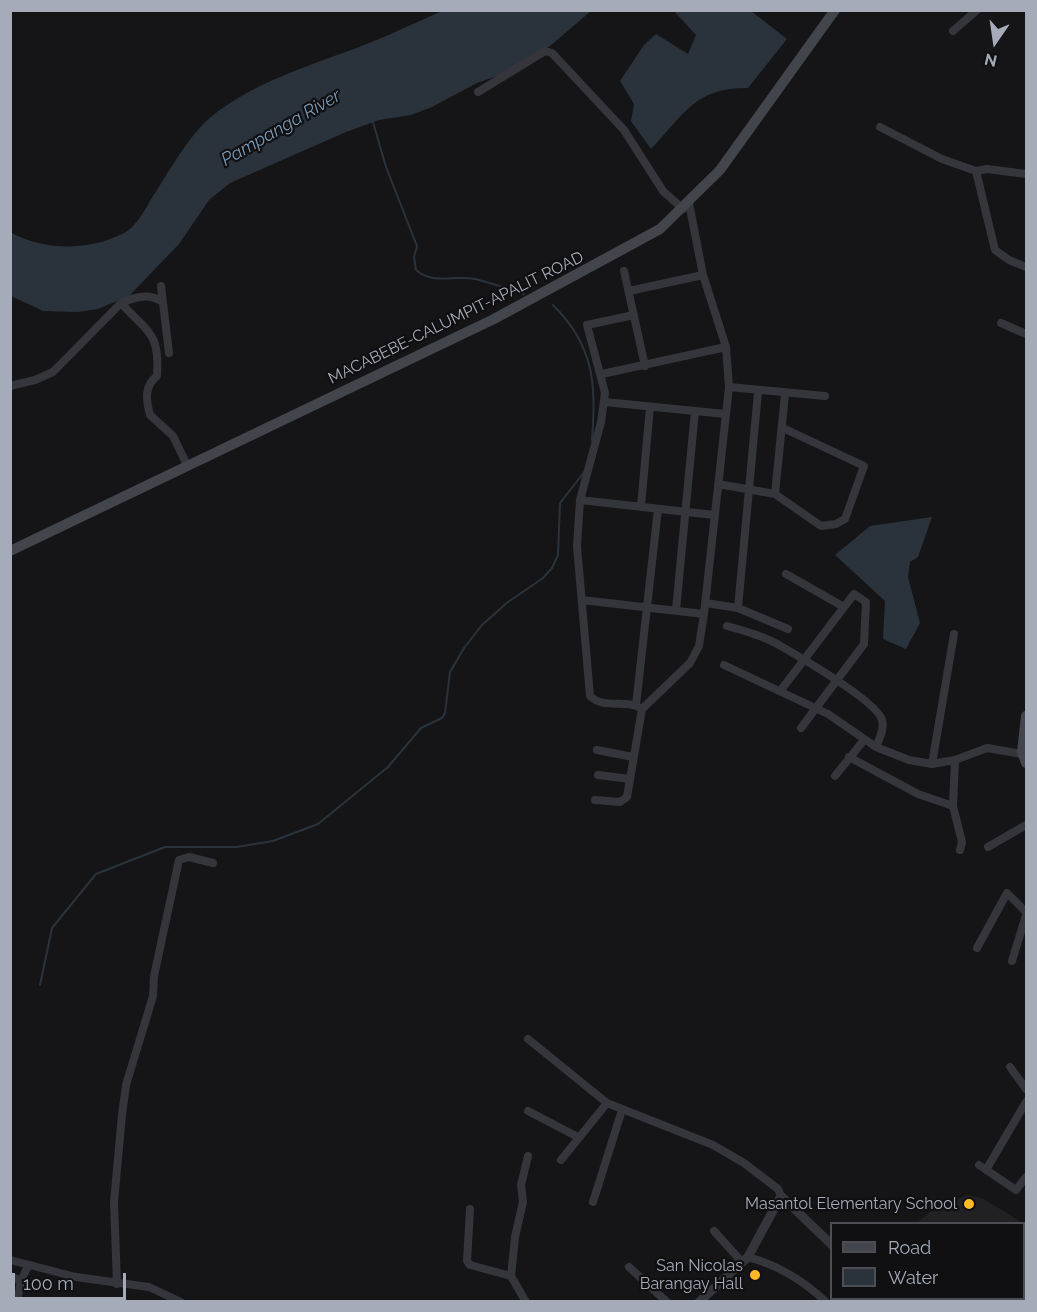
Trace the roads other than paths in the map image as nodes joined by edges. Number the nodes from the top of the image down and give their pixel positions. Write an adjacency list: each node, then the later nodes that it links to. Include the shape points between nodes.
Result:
1 (835, 10): 8 (main road, MACABEBE-CALUMPIT-APALIT ROAD, via 720,170)
2 (977, 10): 3 (street)
3 (953, 31)
4 (478, 92): 8 (street, via 545,51 552,53 624,130 663,192)
5 (880, 127): 6 (street, via 942,159)
6 (976, 171): 7 (street); 9 (street, via 995,250)
7 (1026, 174)
8 (686, 206): 11 (street); 33 (main road, MACABEBE-CALUMPIT-APALIT ROAD, via 660,229 632,246 494,320)
9 (1026, 267)
10 (624, 271): 13 (street)
11 (703, 275): 13 (street); 19 (street)
12 (161, 286): 14 (street)
13 (629, 291): 16 (street)
14 (161, 301): 15 (street, via 138,296); 20 (street)
15 (121, 303): 23 (street, via 52,372); 33 (street, via 155,339 159,354 157,376 149,382 147,392 150,415 173,436)
16 (634, 315): 21 (street); 22 (street, via 587,326)
17 (1001, 322): 18 (street)
18 (1026, 334)
19 (726, 347): 21 (street); 24 (street)
20 (169, 353)
21 (645, 366): 22 (street)
22 (602, 374): 28 (street)
23 (10, 386)
24 (729, 387): 25 (street); 31 (street)
25 (758, 392): 26 (street); 35 (street)
26 (785, 394): 27 (street); 32 (street)
27 (825, 396)
28 (605, 402): 29 (street); 37 (street)
29 (650, 406): 30 (street); 38 (street)
30 (695, 411): 31 (street); 40 (street)
31 (725, 414): 34 (street)
32 (783, 428): 36 (street); 36 (street, via 861,463 864,470 845,519 829,526 821,526)
33 (187, 465): 42 (main road, MACABEBE-CALUMPIT-APALIT ROAD)
34 (718, 484): 35 (street); 41 (street)
35 (750, 488): 36 (street); 48 (street)
36 (775, 494)
37 (580, 500): 38 (street); 44 (street, via 577,546)
38 (641, 506): 39 (street)
39 (658, 509): 40 (street); 47 (street)
40 (684, 512): 41 (street); 49 (street)
41 (714, 514): 45 (street)
42 (10, 551)
43 (786, 574): 46 (street)
44 (582, 600): 47 (street); 58 (street, via 590,696 602,703)
45 (706, 603): 48 (street); 50 (street)
46 (844, 607): 54 (street); 56 (street, via 854,594 866,602 866,637)
47 (649, 608): 49 (street); 58 (street)
48 (738, 608): 52 (street)
49 (676, 610): 50 (street)
50 (704, 614): 58 (street, via 699,646 690,663)
51 (727, 626): 54 (street, via 778,644)
52 (788, 629)
53 (954, 634): 69 (street)
54 (802, 659): 56 (street); 57 (street)
55 (724, 665): 57 (street)
56 (837, 680): 59 (street); 63 (street, via 873,707 882,719)
57 (781, 690): 59 (street)
58 (639, 707): 65 (street)
59 (815, 708): 61 (street); 62 (street)
60 (1026, 716): 67 (main road)
61 (801, 728)
62 (864, 740): 63 (street); 66 (street)
63 (876, 747): 69 (street, via 894,756)
64 (597, 750): 65 (street)
65 (633, 757): 72 (street)
66 (849, 757): 71 (street); 74 (street, via 918,794)
67 (1024, 758): 68 (street, via 987,748)
68 (955, 760): 69 (street); 74 (street)
69 (932, 764)
70 (598, 775): 72 (street)
71 (835, 776)
72 (630, 779): 73 (street, via 625,801)
73 (596, 800)
74 (953, 806): 77 (street, via 962,842)
75 (1026, 825): 76 (street)
76 (988, 848)
77 (960, 850)
78 (213, 863): 105 (street, via 189,857 179,860 153,996 126,1085 114,1202)
79 (1026, 913): 80 (street, via 1007,893); 81 (street)
80 (977, 948)
81 (1012, 961)
82 (528, 1039): 86 (street)
83 (1010, 1067): 84 (street)
84 (1026, 1089)
85 (1026, 1102): 92 (street, via 983,1168 1016,1190)
86 (608, 1103): 87 (street); 89 (street)
87 (622, 1110): 93 (street, via 713,1145 744,1163 778,1189); 94 (street)
88 (528, 1111): 89 (street)
89 (578, 1137): 91 (street)
90 (528, 1156): 103 (street, via 520,1189 523,1202)
91 (561, 1160)
92 (1026, 1178)
93 (781, 1196): 97 (street); 99 (street)
94 (593, 1202)
95 (470, 1209): 103 (street, via 467,1261)
96 (714, 1231): 99 (street)
97 (830, 1244)
98 (10, 1260): 100 (street)
99 (745, 1260): 110 (street); 111 (street, via 767,1262)
100 (28, 1266): 104 (street); 105 (street)
101 (629, 1267): 109 (street)
102 (10, 1276): 104 (street)
103 (512, 1276): 108 (street)
104 (21, 1281): 106 (street)
105 (117, 1284): 107 (street, via 149,1287)
106 (17, 1302)
107 (181, 1302)
108 (526, 1302)
109 (667, 1302)
110 (699, 1302)
111 (826, 1302)

